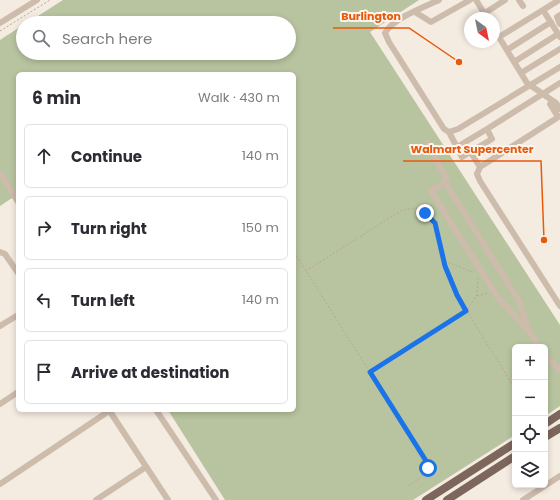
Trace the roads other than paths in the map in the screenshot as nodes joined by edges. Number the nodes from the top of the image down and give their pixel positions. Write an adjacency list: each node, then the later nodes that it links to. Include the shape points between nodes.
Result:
1 (37, 0): 7 (street)
2 (439, 0): 10 (street)
3 (476, 0): 10 (street, via 431,22); 11 (street)
4 (505, 0): 12 (street)
5 (519, 0): 8 (street)
6 (558, 0): 9 (street)
7 (27, 3): 15 (street)
8 (523, 6)
9 (543, 10): 14 (street); 18 (street)
10 (415, 12): 32 (street, via 388,27 385,33 444,129)
11 (484, 12)
12 (491, 12)
13 (559, 16): 16 (street)
14 (551, 22): 17 (street); 21 (street)
15 (0, 23)
16 (560, 24)
17 (559, 35): 22 (street)
18 (500, 37)
19 (500, 40): 21 (street)
20 (560, 49): 24 (street)
21 (507, 50): 22 (street)
22 (514, 62): 24 (street)
23 (560, 67): 26 (street)
24 (521, 73): 26 (street)
25 (560, 83): 27 (street)
26 (531, 85): 27 (street); 32 (street)
27 (543, 94): 28 (street); 31 (street)
28 (557, 101): 29 (street); 30 (street, via 550,104)
29 (560, 109)
30 (559, 117): 36 (street)
31 (487, 129): 34 (street); 35 (street, via 492,139)
32 (449, 132): 34 (street)
33 (427, 143): 38 (street, via 446,178)
34 (457, 147): 35 (street, via 462,157)
35 (471, 153): 36 (street)
36 (480, 167): 42 (street, via 477,174 480,181)
37 (0, 173): 39 (street)
38 (445, 182): 45 (street, via 519,301); 45 (street, via 431,191 498,298)
39 (16, 199)
40 (0, 252): 41 (street, via 6,254)
41 (16, 270)
42 (560, 306)
43 (16, 316): 44 (street)
44 (0, 326)
45 (529, 331): 46 (street)
46 (537, 344)
47 (548, 358): 48 (street)
48 (560, 371)
49 (16, 393): 50 (street)
50 (0, 404)
51 (106, 412): 62 (street)
52 (110, 412): 60 (street)
53 (157, 412): 65 (street)
54 (560, 414): 55 (main road)
55 (548, 422)
56 (560, 428): 57 (main road)
57 (548, 435)
58 (512, 445): 66 (main road)
59 (512, 458): 67 (main road)
60 (146, 467): 63 (street); 64 (street)
61 (560, 476): 68 (street)
62 (0, 484)
63 (96, 500)
64 (168, 500)
65 (216, 500)
66 (426, 500)
67 (447, 500)
68 (523, 500)

